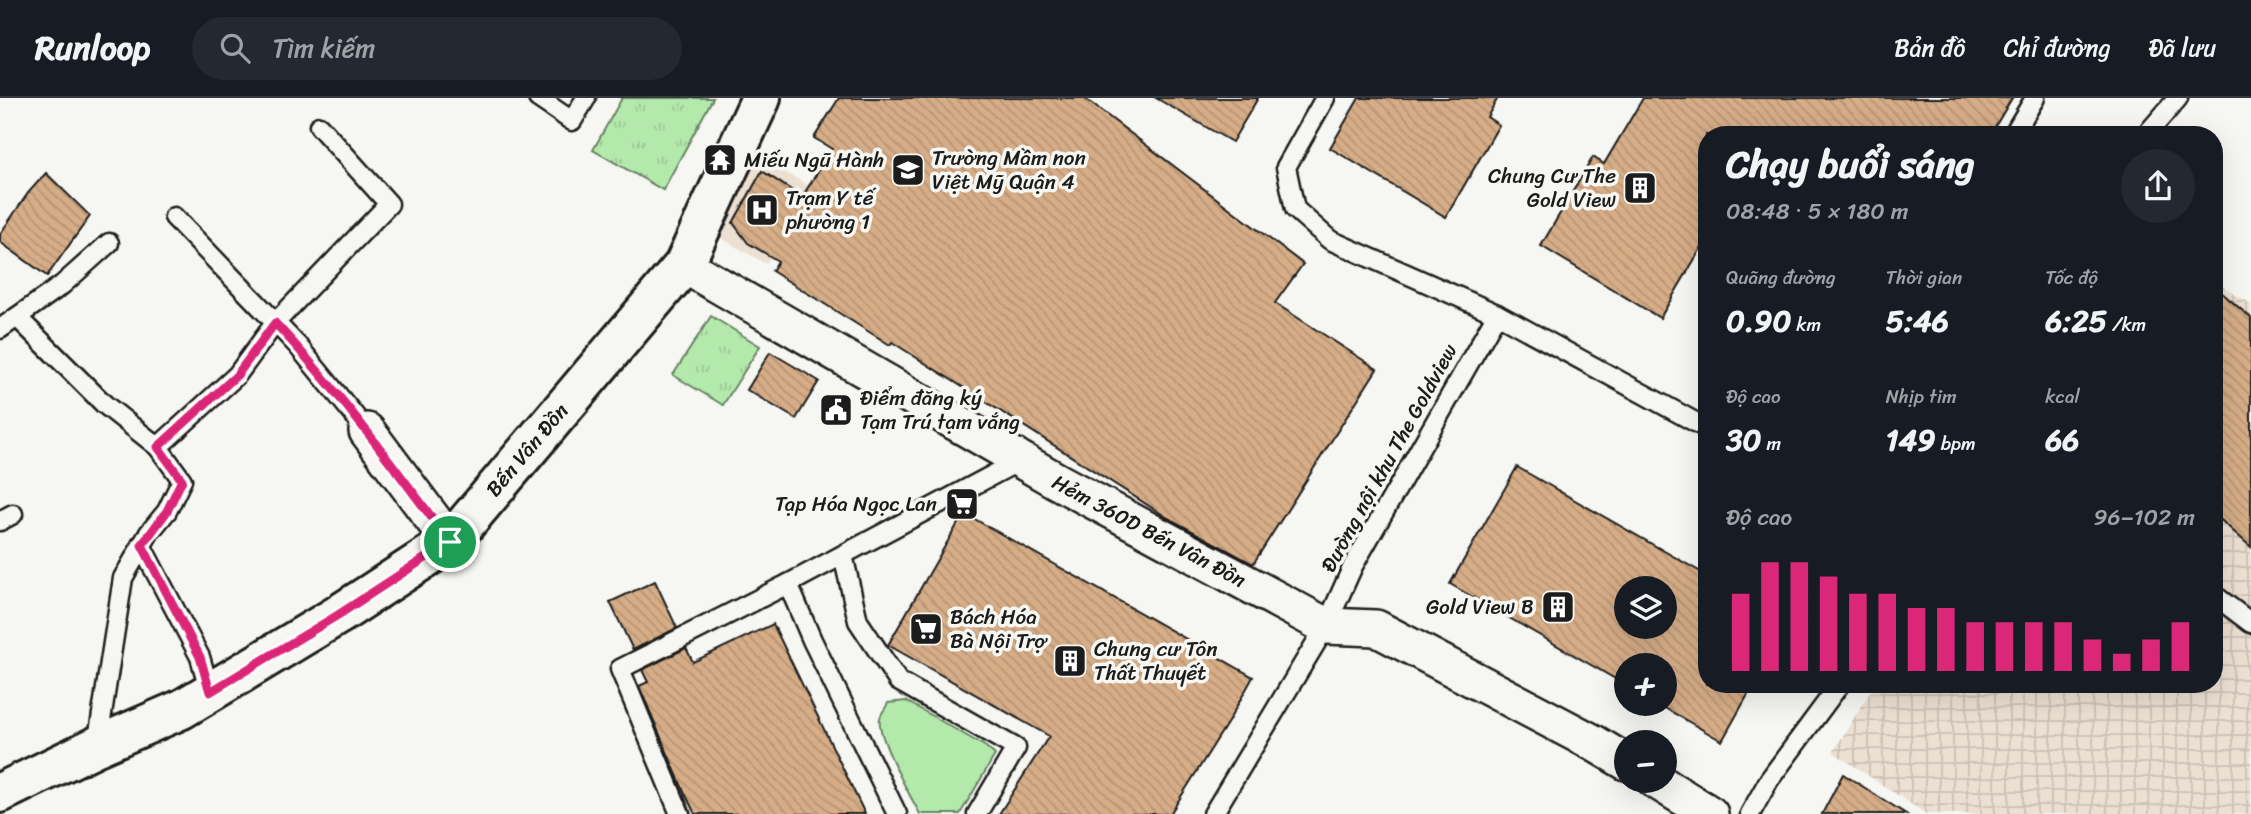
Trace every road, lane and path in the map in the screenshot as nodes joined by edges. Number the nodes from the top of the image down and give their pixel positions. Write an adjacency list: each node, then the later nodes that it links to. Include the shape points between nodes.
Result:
1 (538, 98): 2 (lane, via 572,121)
2 (586, 98)
3 (761, 98): 12 (main road, Bến Vân Đồn)
4 (1325, 98): 13 (lane, via 1286,167 1294,209 1330,240)
5 (2035, 98): 8 (lane)
6 (2178, 98): 9 (lane)
7 (319, 126): 15 (lane, via 389,204)
8 (2018, 126)
9 (2154, 126)
10 (174, 217): 15 (lane)
11 (109, 243): 14 (lane)
12 (684, 265): 20 (street, Hẻm 360D Bến Vân Đồn); 21 (main road, Bến Vân Đồn)
13 (1497, 314): 17 (lane); 27 (lane, Đường nội khu The Goldview, via 1353,566)
14 (17, 317): 16 (lane); 19 (lane, via 104,404)
15 (275, 323): 18 (lane); 19 (lane, via 237,375)
16 (0, 329)
17 (1698, 424)
18 (367, 431): 21 (street)
19 (158, 447): 22 (lane, via 182,480)
20 (1021, 460): 23 (lane); 27 (street, Hẻm 360D Bến Vân Đồn)
21 (450, 542): 28 (main road, Bến Vân Đồn)
22 (142, 545): 28 (lane, via 200,657); 30 (lane, via 124,578)
23 (844, 555): 24 (lane); 36 (lane, via 858,621 898,681 1016,748)
24 (789, 584): 34 (lane, via 620,669); 35 (lane)
25 (2223, 602): 26 (lane)
26 (2251, 623)
27 (1326, 626): 31 (street, Hẻm 360D Bến Vân Đồn, via 1377,628); 37 (lane, Đường nội khu The Goldview)
28 (210, 692): 30 (main road, Bến Vân Đồn)
29 (1833, 693): 39 (lane, via 1769,780)
30 (97, 746): 32 (main road, Bến Vân Đồn)
31 (1614, 755)
32 (0, 793)
33 (1676, 793): 38 (street)
34 (680, 814)
35 (897, 814)
36 (977, 814)
37 (1213, 814)
38 (1710, 814)
39 (1750, 814)

